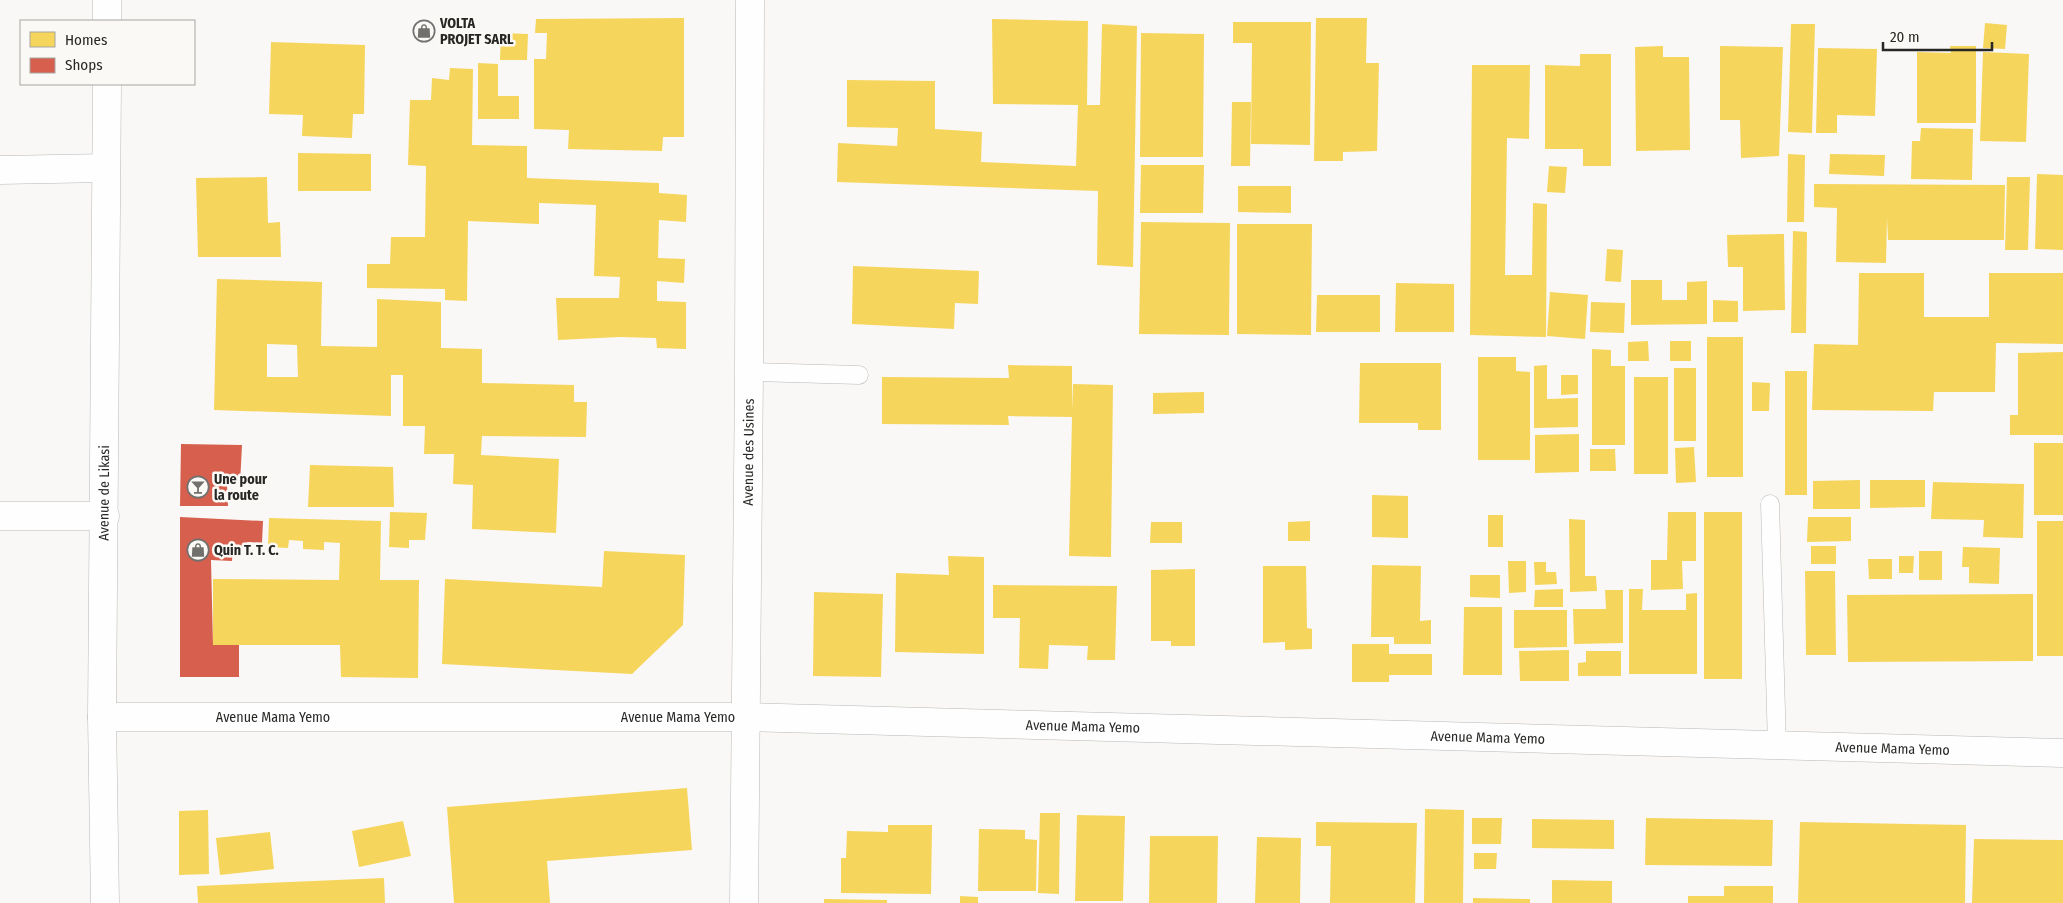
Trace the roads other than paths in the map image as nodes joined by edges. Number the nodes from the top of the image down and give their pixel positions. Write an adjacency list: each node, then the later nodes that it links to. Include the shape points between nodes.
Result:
1 (107, 0): 3 (main road)
2 (750, 0): 7 (main road, Avenue des Usines)
3 (106, 20)
4 (106, 85): 5 (main road, Avenue de Likasi)
5 (106, 168): 6 (main road); 11 (main road, Avenue de Likasi)
6 (0, 170)
7 (749, 372): 8 (lane); 13 (main road, Avenue des Usines)
8 (859, 375)
9 (1770, 504): 14 (lane)
10 (0, 516): 11 (main road)
11 (105, 516): 12 (main road, Avenue de Likasi)
12 (102, 717): 13 (main road, Avenue Mama Yemo); 16 (main road, Avenue de Likasi)
13 (746, 718): 14 (main road, Avenue Mama Yemo); 17 (main road, Avenue des Usines)
14 (1777, 745): 15 (main road, Avenue Mama Yemo)
15 (2063, 753)
16 (105, 903)
17 (744, 903)

